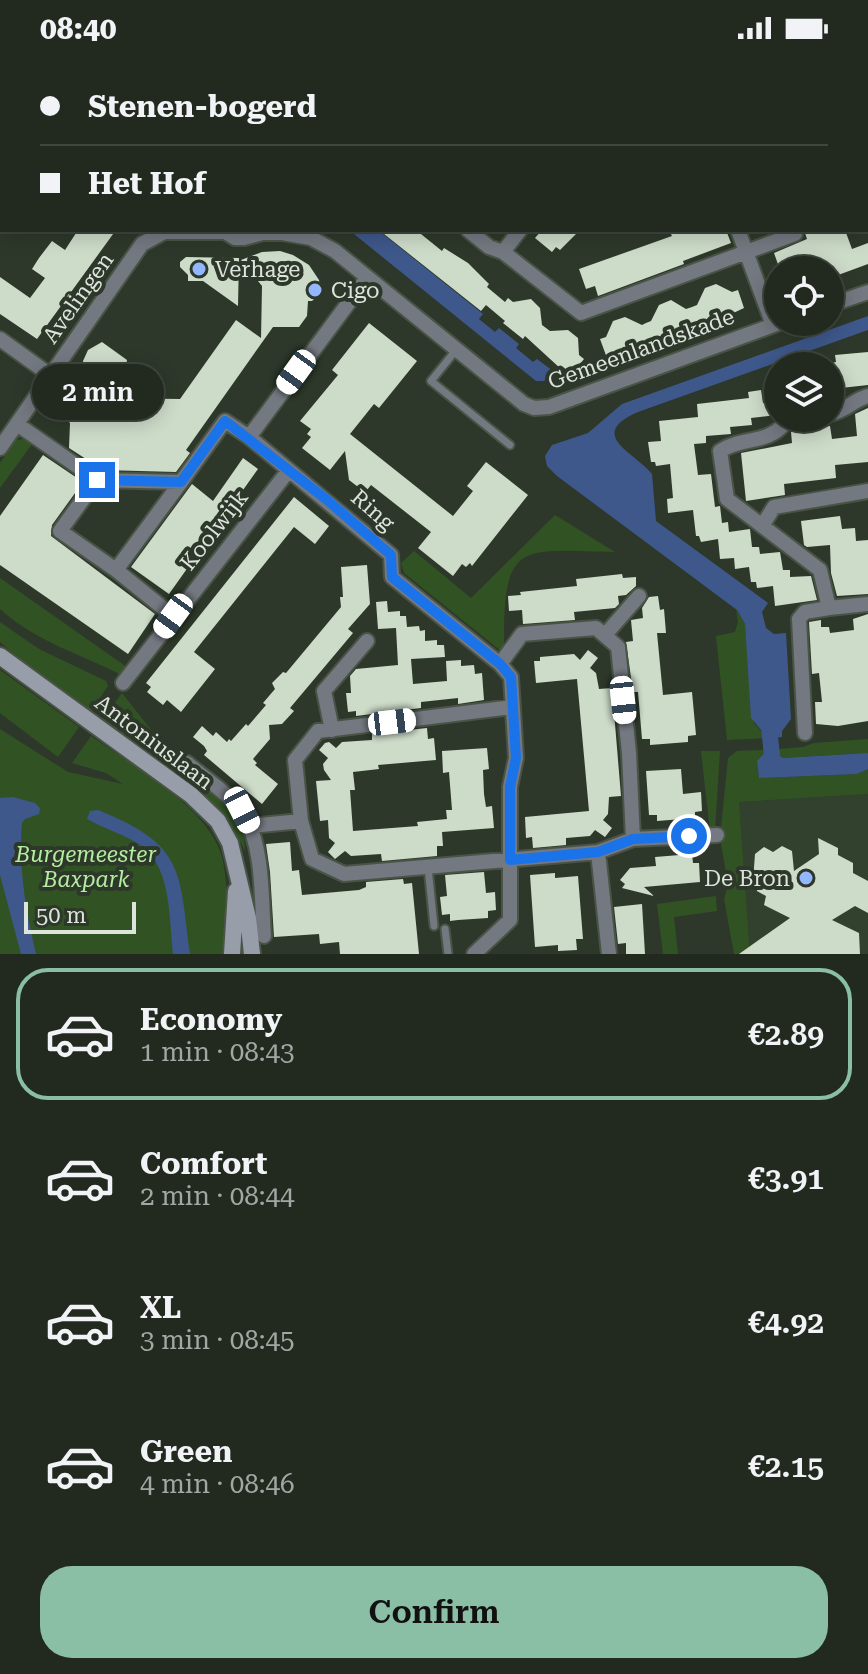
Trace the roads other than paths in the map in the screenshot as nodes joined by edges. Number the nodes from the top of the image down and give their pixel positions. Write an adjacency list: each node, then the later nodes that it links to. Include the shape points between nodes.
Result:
1 (164, 232): 18 (street, Avelingen, via 142,244)
2 (228, 232): 3 (street, Avelingen, via 235,238)
3 (259, 232): 7 (street, Avelingen)
4 (470, 232): 9 (street)
5 (518, 232): 9 (street)
6 (739, 232): 10 (street)
7 (314, 234): 11 (street)
8 (795, 234): 10 (street)
9 (503, 252): 10 (street, via 581,313)
10 (747, 254): 13 (street)
11 (367, 278): 17 (street, Gemeenlandskade); 23 (street)
12 (868, 292): 14 (street)
13 (764, 294)
14 (844, 300)
15 (764, 329): 17 (street, Gemeenlandskade, via 549,407 524,404)
16 (0, 339): 18 (street)
17 (456, 350): 24 (lane, via 431,381)
18 (50, 375): 21 (street, Avelingen)
19 (868, 396): 20 (street)
20 (844, 411)
21 (17, 424): 25 (street, Avelingen); 27 (street)
22 (778, 432): 30 (street, via 720,451 727,499)
23 (249, 437): 26 (street, Ring); 28 (street, via 225,421)
24 (510, 445)
25 (0, 448)
26 (289, 470): 35 (street, Koolwijk); 39 (street, Ring, via 391,555 392,577)
27 (97, 480): 28 (street); 31 (street, via 60,531)
28 (181, 482): 31 (street)
29 (868, 491): 30 (street, via 774,507)
30 (762, 526): 34 (street, via 820,570)
31 (116, 570): 35 (street)
32 (639, 596): 36 (street)
33 (868, 604): 34 (street)
34 (829, 608): 43 (street, via 805,612 799,619)
35 (173, 616): 40 (street, Koolwijk)
36 (605, 635): 39 (street, via 596,628 522,634); 48 (street, via 618,647)
37 (367, 641): 42 (street, via 324,691)
38 (4, 656): 52 (main road, Antoniuslaan, via 191,795 218,821 230,843)
39 (500, 664): 41 (street, via 511,677)
40 (123, 683)
41 (512, 707): 42 (street); 50 (street, via 516,758 510,787)
42 (332, 730): 45 (street, via 318,731 295,760)
43 (805, 733)
44 (187, 763): 46 (street, via 242,810)
45 (301, 821): 46 (street); 51 (street, via 312,859 344,874)
46 (250, 826): 55 (street)
47 (717, 835): 48 (street)
48 (633, 839): 49 (street)
49 (598, 852): 50 (street); 60 (street)
50 (510, 860): 51 (street); 59 (street, via 510,920)
51 (428, 867): 53 (lane)
52 (237, 881): 56 (main road, Antoniuslaan); 57 (main road, Antoniuslaan)
53 (434, 926)
54 (445, 929): 58 (lane)
55 (264, 936)
56 (232, 954)
57 (252, 954)
58 (448, 954)
59 (474, 954)
60 (609, 954)

